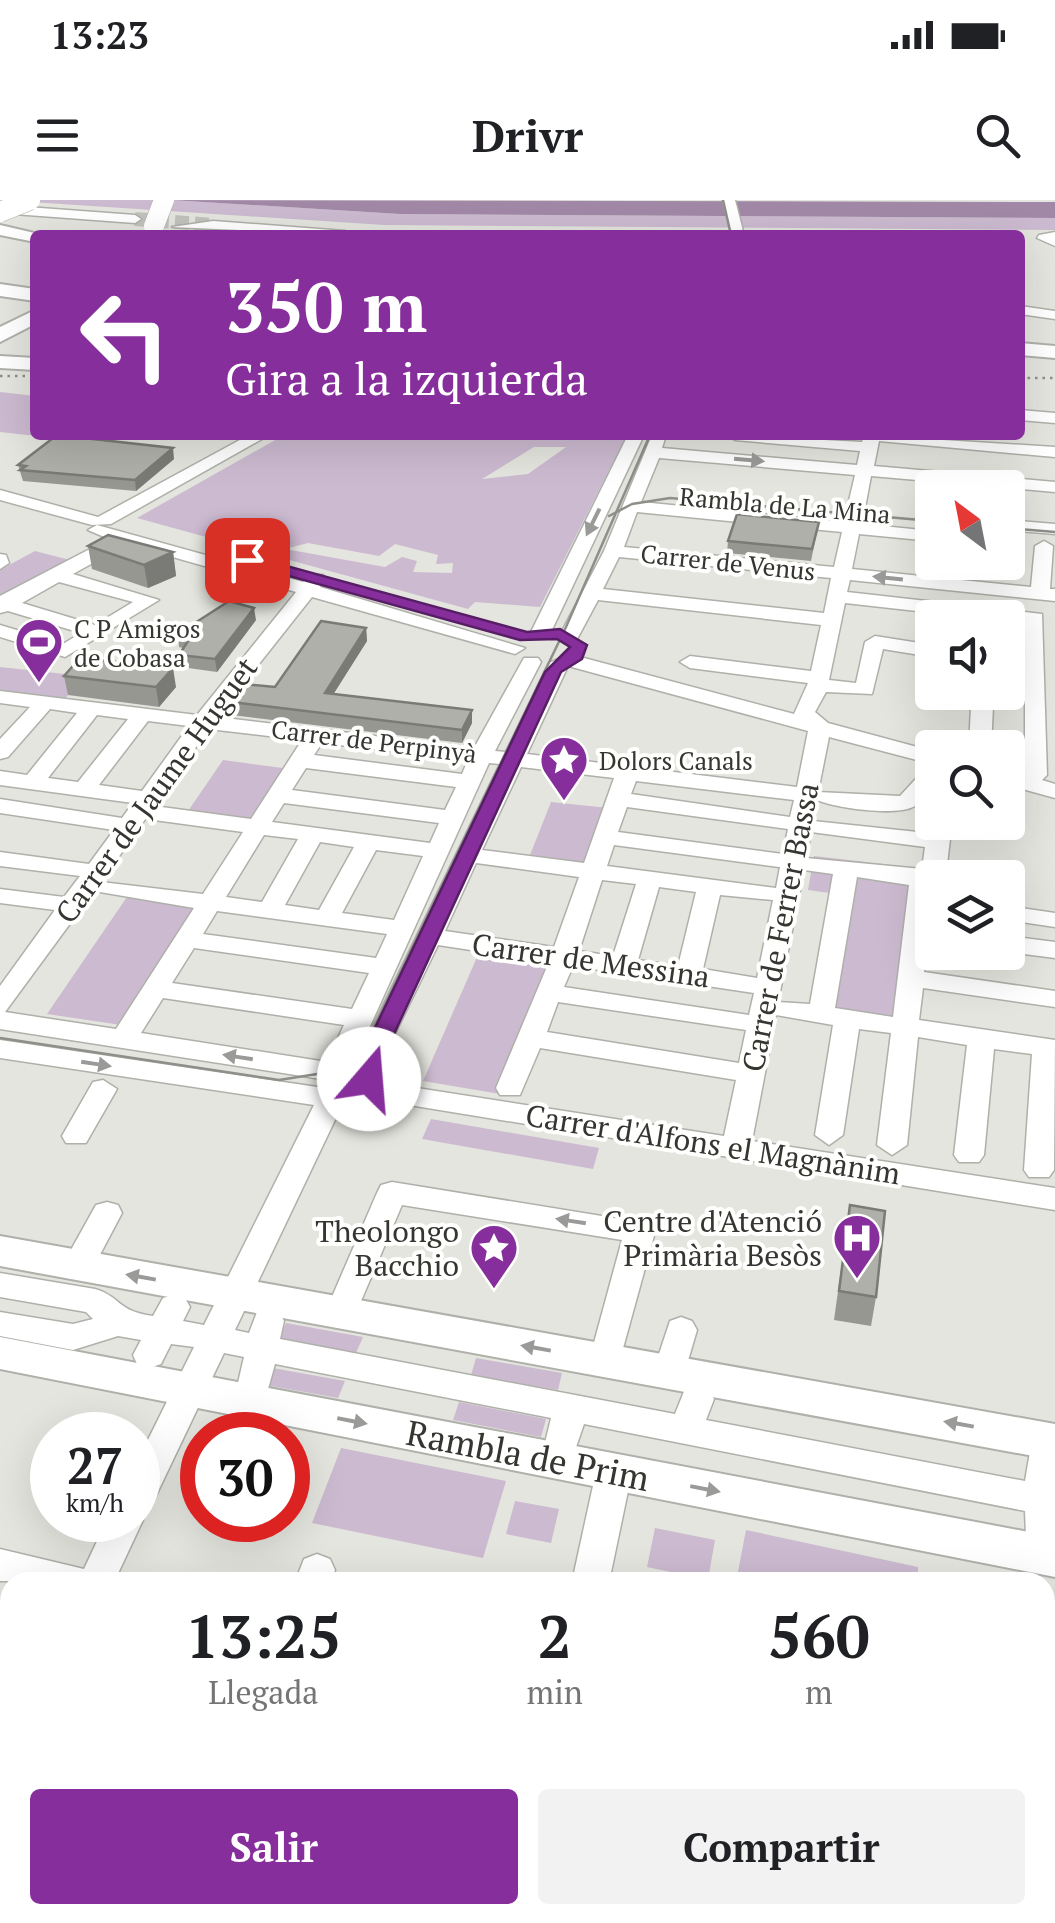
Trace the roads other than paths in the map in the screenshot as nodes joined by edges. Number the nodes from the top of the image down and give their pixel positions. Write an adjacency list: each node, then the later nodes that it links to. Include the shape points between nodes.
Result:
1 (714, 200): 4 (street)
2 (729, 200): 9 (street)
3 (12, 209): 5 (street)
4 (717, 216)
5 (174, 223): 7 (street); 8 (street)
6 (0, 230): 10 (highway)
7 (226, 230)
8 (277, 230)
9 (736, 230)
10 (30, 236)
11 (1025, 239): 12 (street)
12 (1051, 239)
13 (0, 294): 14 (highway)
14 (30, 298)
15 (1025, 311): 16 (street)
16 (1055, 315)
17 (30, 317): 19 (highway)
18 (30, 332): 20 (highway)
19 (0, 334)
20 (0, 344)
21 (1025, 354): 22 (highway)
22 (1055, 356)
23 (0, 362): 24 (highway)
24 (30, 364)
25 (1025, 397): 26 (street)
26 (1055, 400)
27 (1025, 415): 28 (street)
28 (1055, 418)
29 (251, 440): 41 (street)
30 (633, 440): 58 (street, one-way to 58)
31 (871, 440): 33 (street); 34 (street, Carrer de Ferrer Bassa)
32 (655, 443): 34 (street, one-way to 34); 36 (street)
33 (1055, 452)
34 (864, 470): 39 (street); 40 (street, Carrer de Ferrer Bassa)
35 (0, 495): 41 (street)
36 (634, 499): 40 (street, Rambla de La Mina); 44 (street)
37 (0, 504): 41 (street)
38 (915, 518): 40 (street, Rambla de La Mina)
39 (1049, 518): 43 (street); 48 (street)
40 (852, 520): 42 (street, Rambla de La Mina); 45 (street, Carrer de Ferrer Bassa)
41 (105, 526): 46 (street); 47 (street)
42 (915, 533)
43 (1025, 533)
44 (613, 551): 45 (street, Carrer de Venus); 62 (street)
45 (843, 574): 48 (street, Carrer de Venus, one-way to 45); 50 (street, Carrer de Ferrer Bassa)
46 (54, 576): 53 (street); 57 (street, via 149,600)
47 (311, 581): 58 (street); 70 (street, Carrer de Jaume Huguet)
48 (1048, 594)
49 (602, 596): 55 (street)
50 (836, 596): 51 (street); 55 (street, Carrer de Ferrer Bassa)
51 (912, 604): 52 (street); 59 (street)
52 (915, 604)
53 (2, 605): 57 (street)
54 (1025, 617): 61 (street, via 1034,618)
55 (831, 620): 64 (street, Carrer de Ferrer Bassa)
56 (0, 631): 57 (street, via 65,651)
57 (98, 632)
58 (528, 645): 62 (street); 62 (street); 76 (street)
59 (905, 646): 60 (street); 64 (street, via 875,642 865,690)
60 (915, 648)
61 (1045, 652): 66 (street)
62 (568, 654): 71 (street); 77 (street)
63 (690, 662): 64 (street)
64 (818, 682): 71 (street, Carrer de Ferrer Bassa)
65 (0, 697): 70 (street, Carrer de Perpinyà)
66 (1045, 698): 79 (street)
67 (43, 705): 74 (street)
68 (90, 712): 81 (street)
69 (140, 717): 84 (street)
70 (204, 720): 76 (street, Carrer de Perpinyà); 136 (street, Carrer de Jaume Huguet)
71 (812, 720): 73 (street); 75 (street); 89 (street, Carrer de Ferrer Bassa)
72 (314, 738): 78 (street)
73 (915, 744)
74 (0, 752)
75 (915, 753)
76 (482, 754): 77 (street, Carrer de Perpinyà); 82 (street)
77 (512, 757): 89 (street, Carrer de Perpinyà); 102 (street)
78 (299, 760): 82 (street); 88 (street)
79 (1046, 777)
80 (0, 778): 81 (street)
81 (32, 782): 84 (street)
82 (470, 782): 92 (street)
83 (1025, 783): 85 (street)
84 (84, 789): 87 (street)
85 (1055, 791)
86 (915, 794): 89 (street, Carrer de Perpinyà, via 906,802)
87 (134, 796)
88 (277, 796): 92 (street); 95 (street)
89 (816, 796): 155 (street, Carrer de Ferrer Bassa)
90 (0, 806): 94 (street)
91 (154, 813): 95 (street)
92 (452, 818): 101 (street)
93 (785, 822): 98 (street, via 622,788)
94 (116, 823)
95 (258, 826): 97 (street); 115 (street)
96 (818, 827): 99 (street)
97 (312, 834): 100 (street); 117 (street)
98 (604, 837): 104 (street); 108 (street)
99 (915, 837)
100 (368, 842): 101 (street); 119 (street)
101 (437, 851): 121 (street)
102 (466, 855): 108 (street); 122 (street)
103 (0, 859): 106 (street)
104 (779, 860)
105 (810, 864): 107 (street)
106 (81, 869)
107 (846, 869): 112 (street); 138 (street)
108 (593, 871): 109 (street); 126 (street)
109 (650, 878): 110 (street); 128 (street)
110 (710, 886): 113 (street); 130 (street)
111 (104, 888): 115 (street)
112 (915, 892)
113 (770, 894)
114 (0, 896): 116 (street)
115 (210, 902): 117 (street); 123 (street)
116 (57, 904)
117 (269, 910): 119 (street)
118 (1025, 916): 120 (street)
119 (326, 919): 121 (street)
120 (1055, 920)
121 (400, 928): 129 (street)
122 (428, 936): 126 (street, Carrer de Messina); 149 (street)
123 (186, 939): 129 (street); 133 (street)
124 (1025, 946): 125 (street)
125 (1055, 950)
126 (564, 956): 128 (street, Carrer de Messina); 134 (street)
127 (915, 958): 131 (street)
128 (623, 965): 130 (street, Carrer de Messina)
129 (382, 967): 139 (street)
130 (689, 975): 132 (street, Carrer de Messina)
131 (908, 978): 135 (street); 142 (street)
132 (754, 985)
133 (155, 989): 139 (street); 143 (street)
134 (550, 993): 141 (street); 144 (street)
135 (1055, 999)
136 (0, 1005)
137 (784, 1010): 138 (street)
138 (834, 1016): 142 (street); 152 (street)
139 (359, 1019): 149 (street)
140 (0, 1020): 149 (street, Carrer d'Alfons el Magnànim, one-way to 140)
141 (745, 1022)
142 (902, 1026): 145 (street); 154 (street)
143 (128, 1032)
144 (532, 1038): 148 (street); 150 (street)
145 (980, 1038): 146 (street); 156 (street)
146 (1050, 1048): 157 (street)
147 (0, 1049): 149 (street, Carrer d'Alfons el Magnànim, one-way to 149)
148 (734, 1070)
149 (343, 1084): 155 (street, Carrer d'Alfons el Magnànim); 163 (street)
150 (510, 1088)
151 (103, 1089): 153 (street)
152 (830, 1135)
153 (76, 1136)
154 (892, 1145)
155 (736, 1148): 158 (street, Carrer d'Alfons el Magnànim)
156 (969, 1156)
157 (1039, 1170)
158 (1055, 1199)
159 (106, 1213): 161 (street)
160 (0, 1251): 161 (main road, Rambla de Prim)
161 (78, 1266): 163 (main road, Rambla de Prim, one-way to 161)
162 (0, 1285): 165 (street, Rambla de Prim, via 94,1301)
163 (237, 1294): 164 (main road, Rambla de Prim); 168 (street)
164 (341, 1313): 170 (main road, Rambla de Prim, one-way to 164); 170 (street, one-way to 164, via 640,1232 392,1193)
165 (118, 1323): 166 (street, Rambla de Prim, via 73,1338); 168 (street, Rambla de Prim)
166 (0, 1324)
167 (681, 1330): 173 (street)
168 (202, 1336): 171 (street); 172 (street); 174 (street, Rambla de Prim)
169 (0, 1354): 172 (main road, Rambla de Prim)
170 (604, 1360): 173 (main road, Rambla de Prim)
171 (254, 1387)
172 (188, 1389): 176 (street); 178 (main road, Rambla de Prim, one-way to 178)
173 (684, 1401): 174 (street, Rambla de Prim); 177 (main road, Rambla de Prim, one-way to 173); 179 (street, Rambla de Prim)
174 (571, 1408): 175 (street, Rambla de Prim)
175 (562, 1443)
176 (160, 1448)
177 (1048, 1452): 179 (street)
178 (614, 1472): 181 (main road, Rambla de Prim, one-way to 181); 185 (street)
179 (1049, 1500): 181 (street)
180 (115, 1542): 184 (street)
181 (1049, 1546)
182 (0, 1565): 183 (street)
183 (30, 1572)
184 (101, 1572)
185 (592, 1572)

